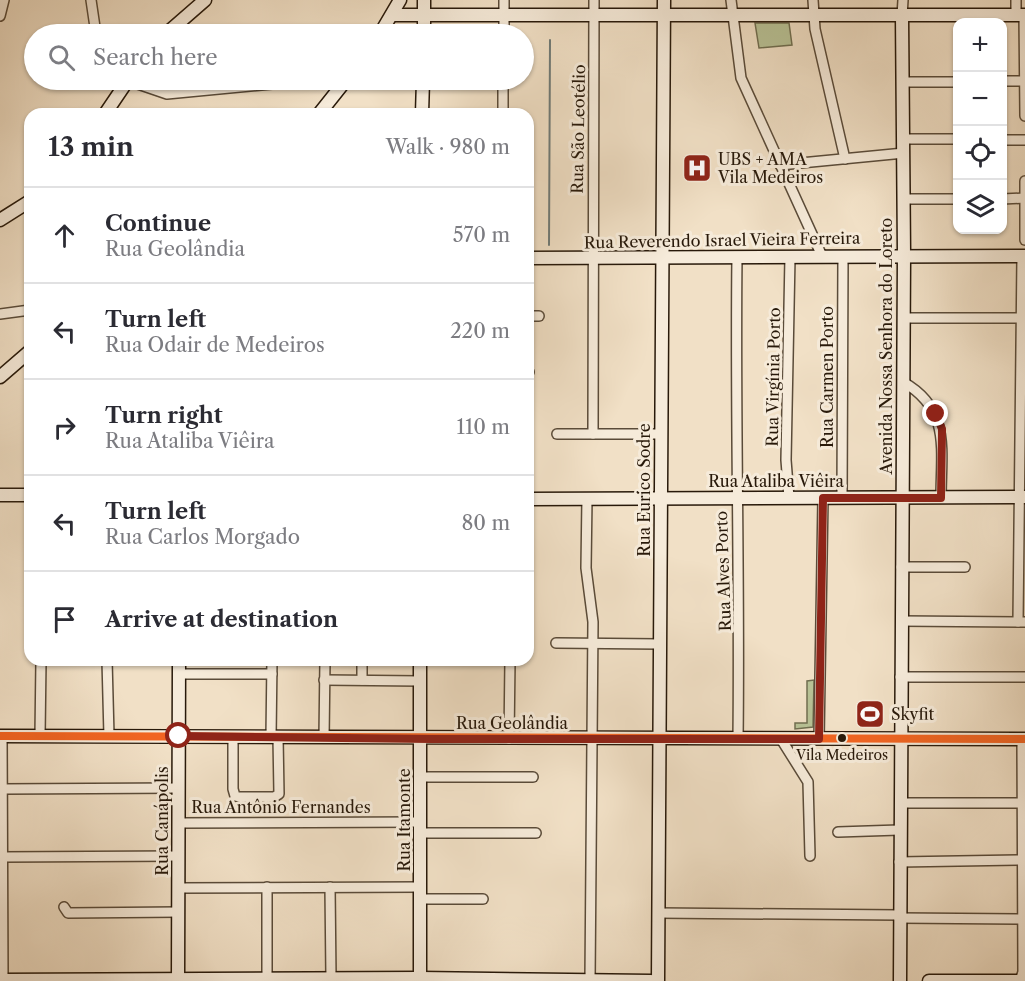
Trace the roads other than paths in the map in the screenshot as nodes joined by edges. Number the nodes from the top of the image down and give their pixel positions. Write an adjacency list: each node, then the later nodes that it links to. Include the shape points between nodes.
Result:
1 (4, 0): 21 (street)
2 (91, 0): 24 (street)
3 (205, 0): 25 (street)
4 (400, 0): 18 (street)
5 (406, 0): 18 (street)
6 (424, 0): 19 (street)
7 (504, 0): 15 (street)
8 (594, 0): 16 (street, Rua São Leotélio)
9 (664, 0): 17 (street, Rua Eurico Sodre)
10 (731, 0): 14 (street)
11 (813, 0): 22 (street)
12 (903, 0): 23 (street, Avenida Nossa Senhora do Loreto)
13 (1016, 0): 20 (street)
14 (733, 13): 17 (street); 22 (street); 50 (street, via 741,78)
15 (504, 14): 16 (street); 19 (street); 28 (street)
16 (594, 14): 17 (street); 66 (street, Rua São Leotélio)
17 (664, 14): 67 (street, Rua Eurico Sodre)
18 (393, 15): 19 (street); 26 (street)
19 (424, 15): 27 (street)
20 (1022, 15): 23 (street); 30 (street)
21 (0, 16)
22 (814, 16): 23 (street); 49 (street)
23 (902, 16): 31 (street, Avenida Nossa Senhora do Loreto)
24 (95, 24)
25 (177, 24)
26 (387, 24)
27 (424, 24)
28 (504, 24)
29 (1007, 81): 30 (street)
30 (1025, 81): 43 (street)
31 (903, 82): 32 (street); 44 (street, Avenida Nossa Senhora do Loreto)
32 (953, 82)
33 (121, 90): 39 (street)
34 (156, 90): 35 (street, via 167,94)
35 (209, 90)
36 (337, 90): 40 (street)
37 (423, 90): 41 (street)
38 (503, 90): 42 (street)
39 (109, 108)
40 (324, 108)
41 (422, 108)
42 (503, 108)
43 (1025, 117)
44 (904, 139): 45 (street); 48 (street, Avenida Nossa Senhora do Loreto)
45 (953, 139)
46 (1007, 140): 47 (street)
47 (1025, 140)
48 (904, 153): 49 (street); 52 (street, Avenida Nossa Senhora do Loreto)
49 (845, 159): 50 (street)
50 (780, 165): 61 (street)
51 (1025, 181): 54 (street)
52 (903, 198): 55 (street); 59 (street, Avenida Nossa Senhora do Loreto)
53 (1007, 198): 54 (street)
54 (1025, 198): 58 (street)
55 (953, 199)
56 (24, 205): 57 (street)
57 (0, 220)
58 (1025, 240)
59 (904, 255): 62 (street, Rua Reverendo Israel Vieira Ferreira); 63 (street, Rua Reverendo Israel Vieira Ferreira); 73 (street, Avenida Nossa Senhora do Loreto)
60 (790, 256): 61 (street, Rua Reverendo Israel Vieira Ferreira); 64 (street, Rua Reverendo Israel Vieira Ferreira); 90 (street, Rua Virgínia Porto, via 786,460)
61 (822, 256): 62 (street, Rua Reverendo Israel Vieira Ferreira)
62 (843, 256): 85 (street, Rua Carmen Porto)
63 (1023, 256): 68 (street)
64 (737, 257): 67 (street, Rua Reverendo Israel Vieira Ferreira); 94 (street, Rua Alves Porto)
65 (534, 258): 66 (street, Rua Reverendo Israel Vieira Ferreira)
66 (591, 258): 67 (street, Rua Reverendo Israel Vieira Ferreira); 81 (street, Rua São Leotélio)
67 (661, 259): 82 (street, Rua Eurico Sodre)
68 (1023, 292): 74 (street)
69 (24, 311): 70 (street)
70 (0, 314)
71 (534, 316): 72 (street)
72 (539, 316)
73 (904, 318): 74 (street); 78 (street, Avenida Nossa Senhora do Loreto)
74 (1021, 318): 75 (street)
75 (1022, 348): 79 (street)
76 (24, 356): 77 (street)
77 (0, 377)
78 (903, 382): 86 (street, Avenida Nossa Senhora do Loreto); 92 (street, via 925,398 940,423)
79 (1023, 406): 87 (street)
80 (557, 434): 81 (street)
81 (593, 434): 82 (street)
82 (661, 434): 89 (street, Rua Eurico Sodre)
83 (0, 495): 84 (street)
84 (24, 495)
85 (842, 497): 86 (street, Rua Ataliba Viêira); 91 (street, Rua Ataliba Viêira)
86 (902, 497): 92 (street, Rua Ataliba Viêira); 96 (street, Avenida Nossa Senhora do Loreto)
87 (1022, 497): 92 (street, Rua Ataliba Viêira); 95 (street)
88 (587, 498): 89 (street, Rua Ataliba Viêira); 93 (street, Rua Ataliba Viêira); 101 (street, via 586,568)
89 (662, 498): 94 (street, Rua Ataliba Viêira); 102 (street, Rua Eurico Sodre)
90 (789, 498): 91 (street, Rua Ataliba Viêira); 94 (street, Rua Ataliba Viêira)
91 (823, 498): 130 (street)
92 (941, 498)
93 (534, 499)
94 (736, 499): 128 (street, Rua Alves Porto)
95 (1022, 562): 99 (street)
96 (901, 567): 97 (street); 98 (street, Avenida Nossa Senhora do Loreto)
97 (965, 567)
98 (901, 621): 99 (street); 113 (street, Avenida Nossa Senhora do Loreto)
99 (1021, 622)
100 (556, 643): 101 (street)
101 (592, 644): 102 (street); 127 (street)
102 (659, 645): 133 (street, Rua Eurico Sodre)
103 (41, 666): 119 (street)
104 (107, 666): 120 (street)
105 (179, 666): 111 (street, Rua Canápolis)
106 (272, 666): 112 (street)
107 (324, 666): 115 (street)
108 (362, 666): 116 (street)
109 (420, 666): 117 (street, Rua Itamonte)
110 (510, 666): 132 (street)
111 (179, 674): 112 (street); 121 (street, Rua Canápolis)
112 (272, 674): 123 (street)
113 (900, 677): 114 (street); 125 (street, Avenida Nossa Senhora do Loreto)
114 (1025, 677)
115 (324, 680): 116 (street); 124 (street)
116 (362, 680): 117 (street)
117 (420, 681): 126 (street, Rua Itamonte)
118 (1, 736): 119 (street, Rua Geolândia); 137 (street)
119 (40, 736): 120 (street, Rua Geolândia)
120 (108, 736): 121 (street, Rua Geolândia)
121 (179, 736): 122 (street, Rua Geolândia); 136 (street, Rua Canápolis)
122 (232, 737): 123 (street, Rua Geolândia); 123 (street, via 233,793 239,797 274,797 279,794)
123 (274, 737): 124 (street, Rua Geolândia)
124 (324, 738): 126 (street, Rua Geolândia)
125 (900, 738): 130 (street, Rua Geolândia); 131 (street, Rua Geolândia); 138 (street, Avenida Nossa Senhora do Loreto)
126 (420, 739): 132 (street, Rua Geolândia); 134 (street, Rua Itamonte)
127 (592, 739): 132 (street, Rua Geolândia); 133 (street, Rua Geolândia); 166 (street)
128 (738, 739): 129 (street, Rua Geolândia); 133 (street, Rua Geolândia)
129 (781, 739): 130 (street, Rua Geolândia); 146 (street, via 808,782)
130 (819, 739)
131 (1024, 739): 139 (street)
132 (509, 740)
133 (659, 740): 157 (street, Rua Eurico Sodre)
134 (420, 777): 135 (street); 141 (street, Rua Itamonte)
135 (533, 777)
136 (179, 788): 137 (street); 140 (street, Rua Canápolis)
137 (3, 789): 147 (street)
138 (900, 803): 139 (street); 142 (street, Avenida Nossa Senhora do Loreto)
139 (1022, 803): 148 (street)
140 (179, 823): 141 (street, Rua Antônio Fernandes); 145 (street, Rua Canápolis)
141 (420, 827): 144 (street, Rua Antônio Fernandes); 153 (street, Rua Itamonte)
142 (899, 830): 143 (street); 149 (street, Avenida Nossa Senhora do Loreto)
143 (838, 832)
144 (536, 833)
145 (179, 856): 147 (street); 152 (street, Rua Canápolis)
146 (810, 856)
147 (2, 857): 163 (street)
148 (1022, 860): 149 (street); 159 (street)
149 (899, 862): 158 (street, Avenida Nossa Senhora do Loreto)
150 (267, 887): 151 (street); 152 (street); 161 (street)
151 (330, 887): 153 (street); 160 (street)
152 (179, 888): 156 (street, Rua Canápolis)
153 (420, 893): 154 (street); 162 (street, Rua Itamonte)
154 (483, 899)
155 (64, 907): 156 (street, via 68,913)
156 (179, 912): 164 (street, Rua Canápolis)
157 (658, 913): 158 (street); 168 (street, Rua Eurico Sodre)
158 (899, 917): 159 (street); 169 (street, Avenida Nossa Senhora do Loreto)
159 (1022, 919): 172 (street)
160 (331, 978): 161 (street); 162 (street)
161 (267, 979): 164 (street)
162 (420, 979): 165 (street)
163 (1, 980): 164 (street)
164 (178, 980)
165 (571, 980): 166 (street)
166 (596, 980): 167 (street)
167 (651, 981)
168 (658, 981)
169 (900, 981)
170 (929, 981): 171 (street)
171 (971, 981): 172 (street)
172 (1020, 981): 173 (street)
173 (1025, 981)

